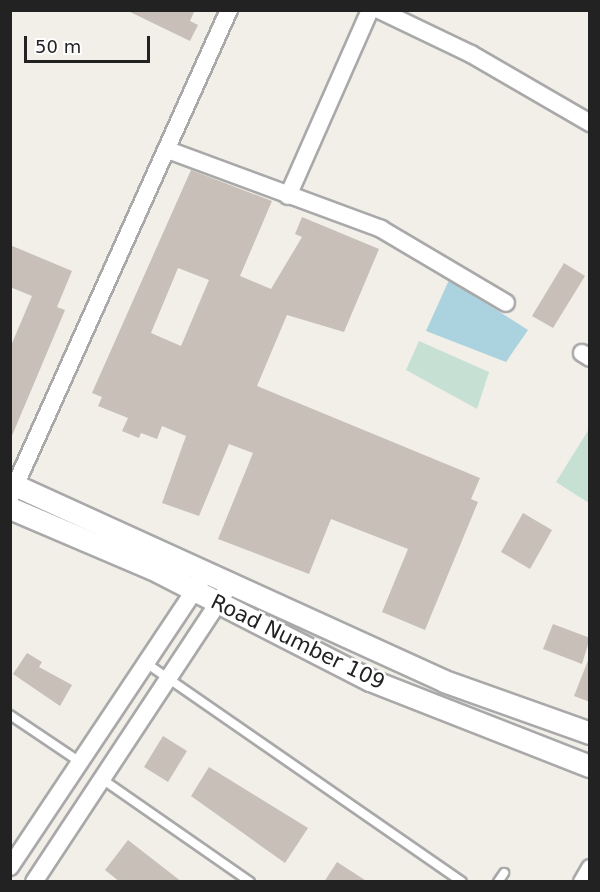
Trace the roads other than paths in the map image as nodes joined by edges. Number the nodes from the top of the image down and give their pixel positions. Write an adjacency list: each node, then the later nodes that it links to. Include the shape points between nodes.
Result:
1 (230, 10): 5 (street)
2 (370, 10): 6 (street)
3 (380, 10): 4 (street, via 471,54)
4 (590, 123)
5 (168, 150): 6 (street); 8 (street)
6 (288, 196): 7 (street, via 381,230)
7 (506, 303)
8 (12, 488): 10 (street, Road Number 109)
9 (10, 508): 10 (street, Road Number 109)
10 (200, 582): 11 (street, Road Number 109); 12 (street, Road Number 109); 13 (street)
11 (231, 584): 12 (street); 16 (street, Road Number 109, via 444,681)
12 (219, 603): 14 (street); 18 (street, Road Number 109, via 370,680)
13 (146, 663): 14 (lane); 17 (street)
14 (169, 678): 19 (street); 25 (lane)
15 (10, 715): 17 (lane)
16 (590, 733)
17 (80, 762): 20 (street)
18 (590, 766)
19 (102, 779): 23 (street); 24 (lane)
20 (11, 866): 23 (street)
21 (590, 868): 27 (street)
22 (504, 873): 26 (lane)
23 (34, 882)
24 (250, 882)
25 (462, 882)
26 (498, 882)
27 (582, 882)

